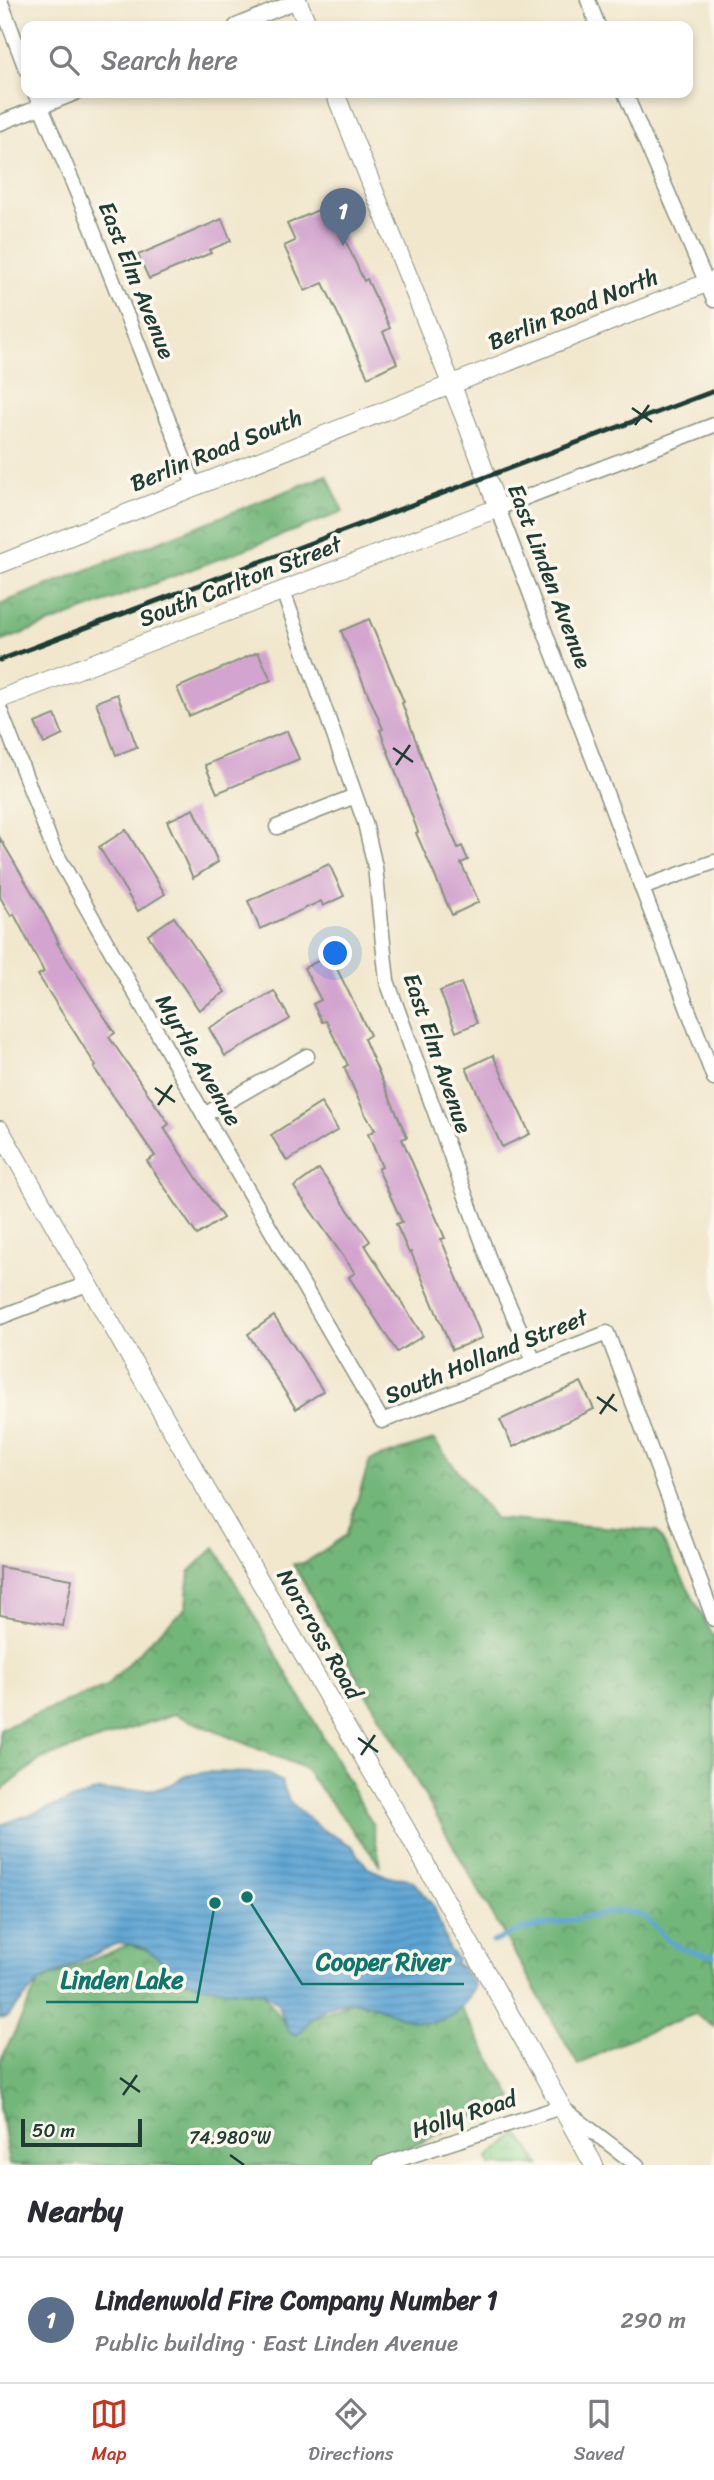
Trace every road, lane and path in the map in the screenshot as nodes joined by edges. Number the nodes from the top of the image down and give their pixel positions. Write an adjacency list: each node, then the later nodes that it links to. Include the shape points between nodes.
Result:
1 (0, 0): 7 (street)
2 (298, 0): 4 (street); 5 (street)
3 (588, 0): 6 (street)
4 (248, 21)
5 (306, 21)
6 (596, 21)
7 (21, 56)
8 (37, 98): 12 (street, East Elm Avenue)
9 (63, 98): 12 (street)
10 (337, 98): 16 (street, East Linden Avenue)
11 (627, 98): 14 (street)
12 (41, 107): 13 (street); 18 (street, East Elm Avenue)
13 (0, 123)
14 (710, 281): 15 (street); 16 (street, Berlin Road North)
15 (714, 300)
16 (451, 384): 18 (street, Berlin Road South); 19 (street, East Linden Avenue)
17 (714, 425): 19 (street)
18 (194, 485): 20 (street, Berlin Road South)
19 (498, 508): 21 (street, South Carlton Street); 27 (street, East Linden Avenue)
20 (0, 564)
21 (283, 591): 22 (street, South Carlton Street); 24 (street, East Elm Avenue)
22 (0, 699)
23 (0, 709): 30 (street, Myrtle Avenue, via 53,848)
24 (355, 796): 25 (street); 34 (street, East Elm Avenue, via 375,867 387,981 491,1265)
25 (277, 827)
26 (714, 862): 27 (street)
27 (642, 888): 29 (street, East Linden Avenue)
28 (307, 1056): 30 (street)
29 (714, 1078)
30 (204, 1115): 35 (street, Myrtle Avenue)
31 (0, 1130): 32 (street, Norcross Road)
32 (88, 1284): 33 (street); 37 (street, Norcross Road, via 404,1826)
33 (0, 1317)
34 (534, 1362): 35 (street, South Holland Street); 36 (street, South Holland Street, via 607,1333)
35 (382, 1421)
36 (714, 1619)
37 (561, 2107): 38 (street, Holly Road); 39 (street, Norcross Road); 40 (street)
38 (387, 2164)
39 (594, 2165)
40 (638, 2165)

